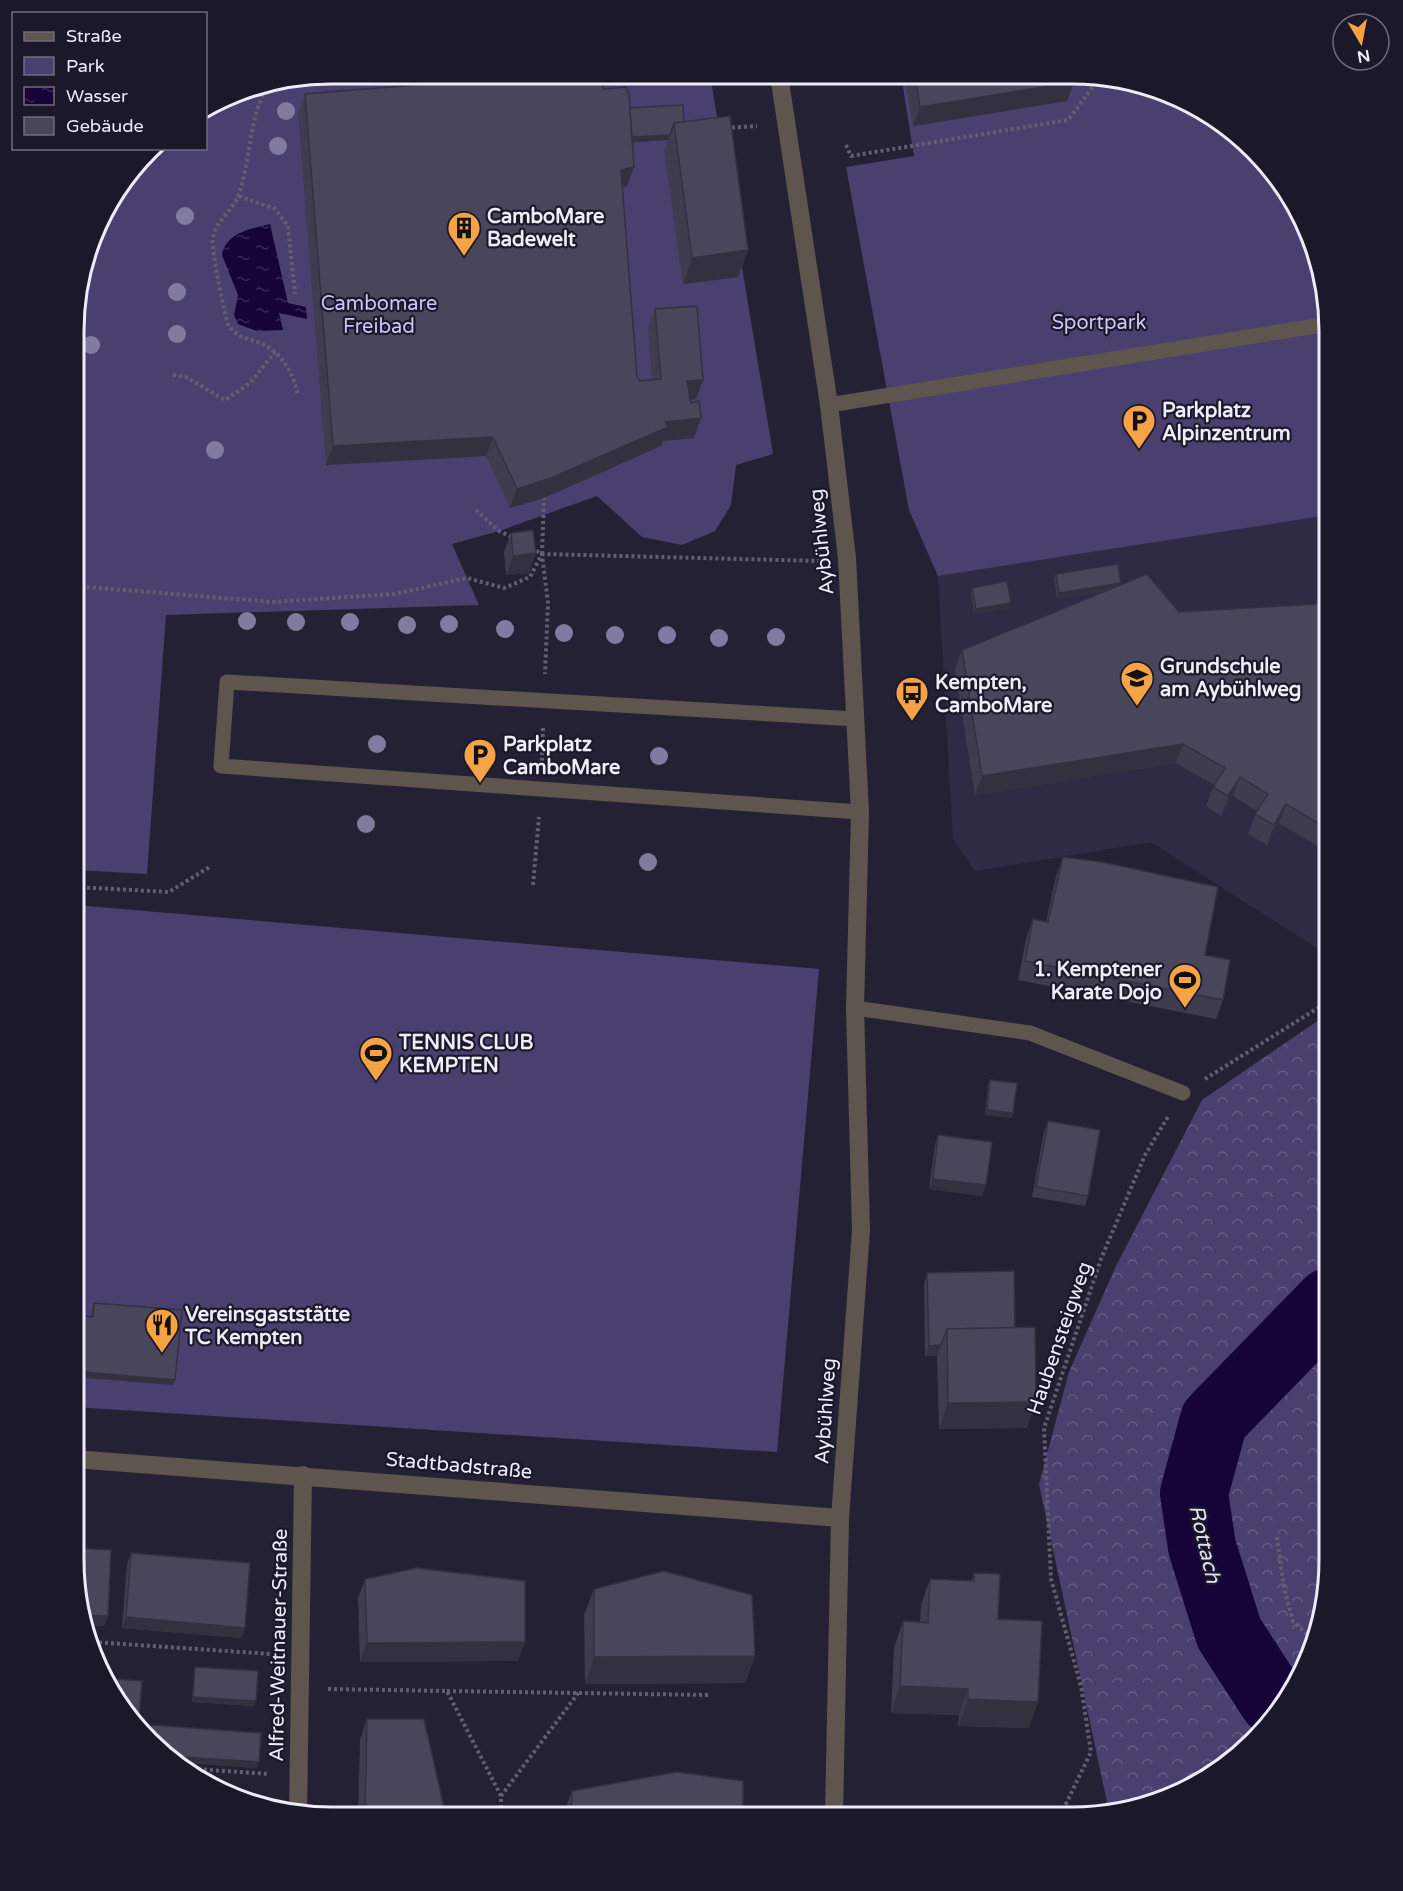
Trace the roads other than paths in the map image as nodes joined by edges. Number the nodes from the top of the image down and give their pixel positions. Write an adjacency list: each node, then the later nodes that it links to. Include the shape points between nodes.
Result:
1 (780, 84): 3 (street, Aybühlweg)
2 (1319, 326): 3 (lane)
3 (829, 405): 4 (street, Aybühlweg, via 847,558)
4 (856, 719): 5 (street, Aybühlweg); 5 (lane, via 227,682 221,766)
5 (860, 812): 6 (street, Aybühlweg)
6 (855, 1008): 7 (lane, via 1030,1033); 10 (street, Aybühlweg, via 861,1230)
7 (1183, 1093)
8 (84, 1460): 9 (street, Stadtbadstraße)
9 (303, 1475): 10 (street, Stadtbadstraße); 11 (street, Alfred-Weitnauer-Straße)
10 (840, 1518): 12 (street, Aybühlweg)
11 (298, 1805)
12 (834, 1807)

